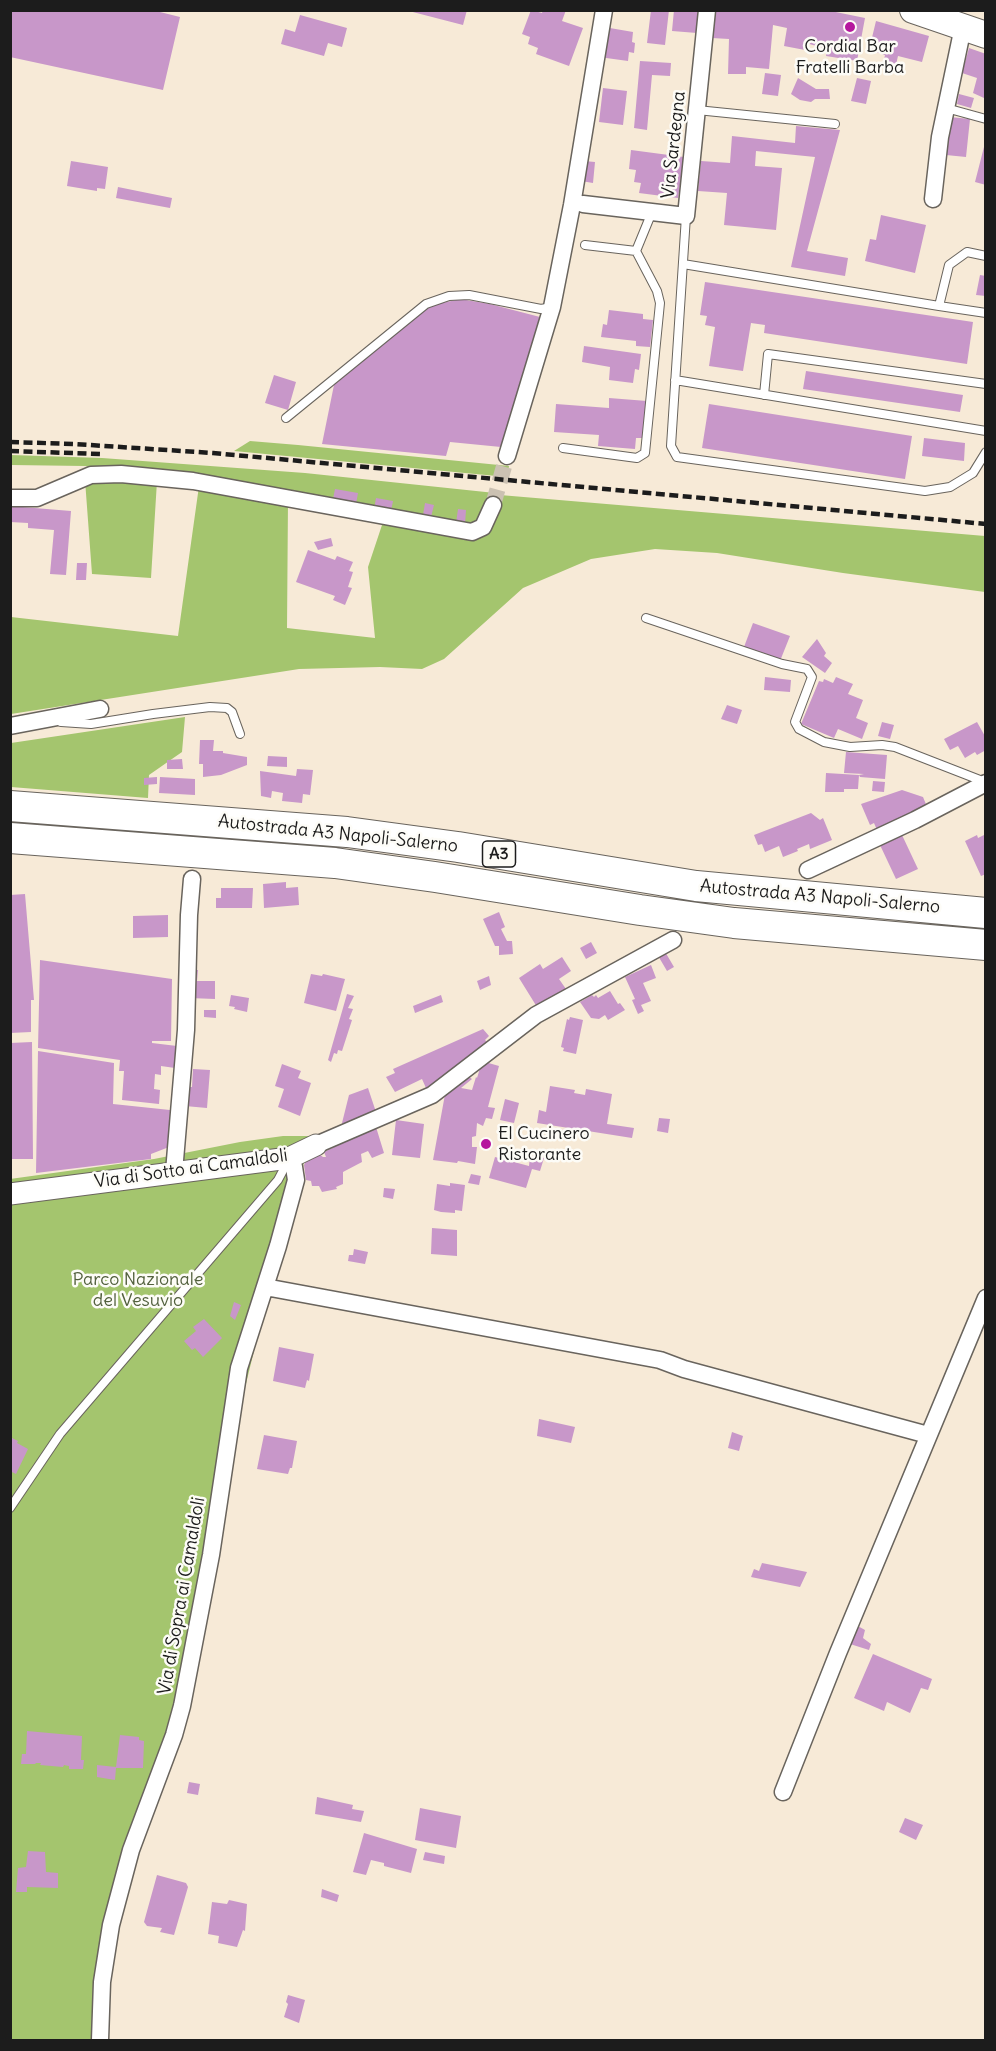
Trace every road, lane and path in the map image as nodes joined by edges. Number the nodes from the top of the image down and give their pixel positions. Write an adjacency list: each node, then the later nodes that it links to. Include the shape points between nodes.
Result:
1 (604, 10): 18 (street)
2 (706, 10): 6 (street, Via Sardegna)
3 (913, 10): 4 (main road)
4 (974, 31): 5 (street)
5 (946, 108): 7 (lane); 9 (street)
6 (697, 110): 8 (lane); 12 (street, Via Sardegna)
7 (986, 119)
8 (835, 124)
9 (933, 199)
10 (583, 204): 11 (street, Via Sardegna)
11 (652, 212): 12 (street, Via Sardegna); 14 (lane)
12 (686, 216): 16 (lane)
13 (585, 245): 14 (lane)
14 (636, 250): 25 (lane, via 660,303 645,453 638,458)
15 (986, 256): 17 (lane, via 967,252 949,265)
16 (683, 264): 17 (lane); 20 (lane)
17 (939, 306): 19 (lane)
18 (552, 307): 23 (lane, via 541,309 469,295 449,296 426,304); 27 (street)
19 (986, 313)
20 (675, 380): 22 (lane); 26 (lane, via 671,446 676,457 925,491 950,487 973,473)
21 (986, 384): 22 (lane, via 768,354)
22 (764, 395): 24 (lane)
23 (286, 418)
24 (986, 431)
25 (563, 448)
26 (986, 452)
27 (507, 456)
28 (10, 498): 29 (street, via 37,498 91,475 121,474 193,481 472,532 483,527)
29 (493, 505)
30 (646, 618): 35 (lane, via 807,669 812,677 795,722 799,729 824,742 850,747 895,747)
31 (100, 709): 32 (street)
32 (36, 721): 33 (street); 34 (lane, via 91,724 227,708)
33 (10, 726)
34 (240, 734)
35 (986, 783): 38 (street)
36 (10, 806): 40 (highway, Autostrada A3 Napoli-Salerno / A3, via 347,832 696,886)
37 (10, 838): 42 (highway, Autostrada A3 Napoli-Salerno / A3, via 336,863 734,922)
38 (808, 870)
39 (192, 879): 45 (street, via 186,1030)
40 (986, 913)
41 (673, 940): 43 (street, Via di Sotto ai Camaldoli, via 536,1015 432,1095)
42 (986, 945)
43 (316, 1145): 44 (street, Via di Sotto ai Camaldoli)
44 (290, 1158): 45 (street, Via di Sotto ai Camaldoli); 47 (street, Via di Sopra ai Camaldoli, via 296,1180); 50 (lane, via 278,1180 60,1434)
45 (174, 1172): 46 (street, Via di Sotto ai Camaldoli)
46 (10, 1194)
47 (265, 1287): 49 (street, via 660,1360); 52 (street, Via di Sopra ai Camaldoli, via 239,1368 211,1555 182,1706 131,1850 111,1925 102,1982)
48 (986, 1298): 49 (street)
49 (928, 1435): 51 (street)
50 (10, 1508)
51 (783, 1792)
52 (100, 2040)

